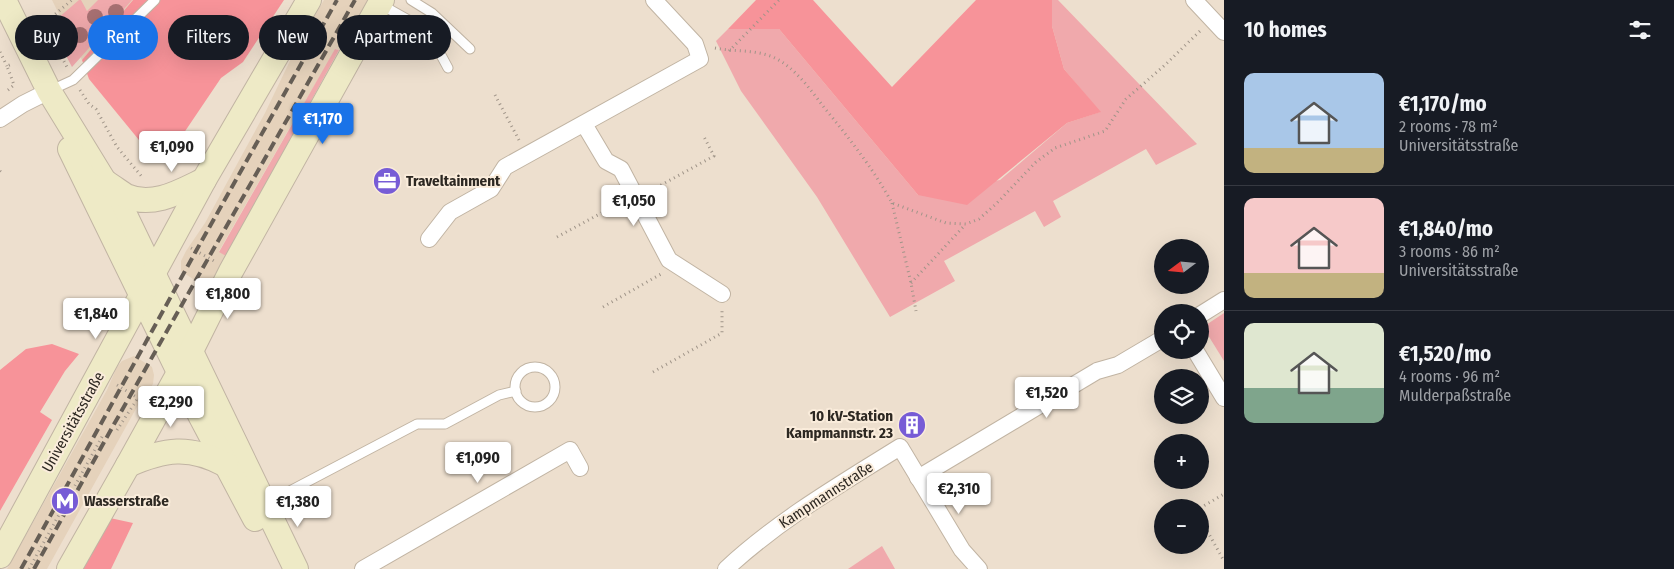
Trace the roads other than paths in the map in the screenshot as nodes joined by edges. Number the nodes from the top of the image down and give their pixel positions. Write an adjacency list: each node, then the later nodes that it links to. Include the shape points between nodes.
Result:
1 (4, 0): 11 (main road)
2 (155, 0): 11 (lane, via 73,80)
3 (310, 0): 15 (main road, Universitätsstraße)
4 (411, 0): 9 (lane, via 432,13)
5 (654, 0): 13 (street, via 695,44 700,60)
6 (1194, 0): 8 (street)
7 (381, 2): 10 (lane, via 428,31); 23 (main road, via 231,271)
8 (1224, 32)
9 (470, 49)
10 (448, 68)
11 (49, 91): 12 (street); 14 (main road); 19 (main road, via 62,133)
12 (0, 119)
13 (584, 124): 16 (street, via 505,167 491,189 450,212); 18 (street, via 606,161 621,169 669,260)
14 (115, 175): 15 (main road, via 126,196 151,200 174,194); 17 (main road, via 125,215)
15 (204, 180): 17 (main road, Universitätsstraße)
16 (429, 239)
17 (153, 274): 19 (main road, Universitätsstraße); 23 (main road)
18 (722, 294)
19 (141, 295): 25 (main road); 33 (main road, Universitätsstraße)
20 (1224, 300): 21 (street)
21 (1209, 309)
22 (1154, 344): 31 (street, via 1118,366 1096,371)
23 (191, 351): 25 (main road); 32 (main road)
24 (1200, 359): 27 (street)
25 (179, 372): 28 (main road); 29 (main road)
26 (516, 391): 26 (lane, via 523,403 539,407 553,396 552,375 540,367 531,367 519,375); 32 (lane, via 499,395 445,424 417,424)
27 (1224, 398)
28 (128, 465): 29 (main road, via 171,451 199,453); 34 (main road)
29 (226, 466): 32 (main road)
30 (580, 468): 36 (street, via 570,450)
31 (918, 478): 37 (street, Kampmannstraße, via 900,447 790,516); 38 (street, via 962,550)
32 (258, 508): 35 (main road)
33 (0, 556)
34 (69, 569)
35 (295, 569)
36 (363, 569)
37 (726, 569)
38 (979, 569)

